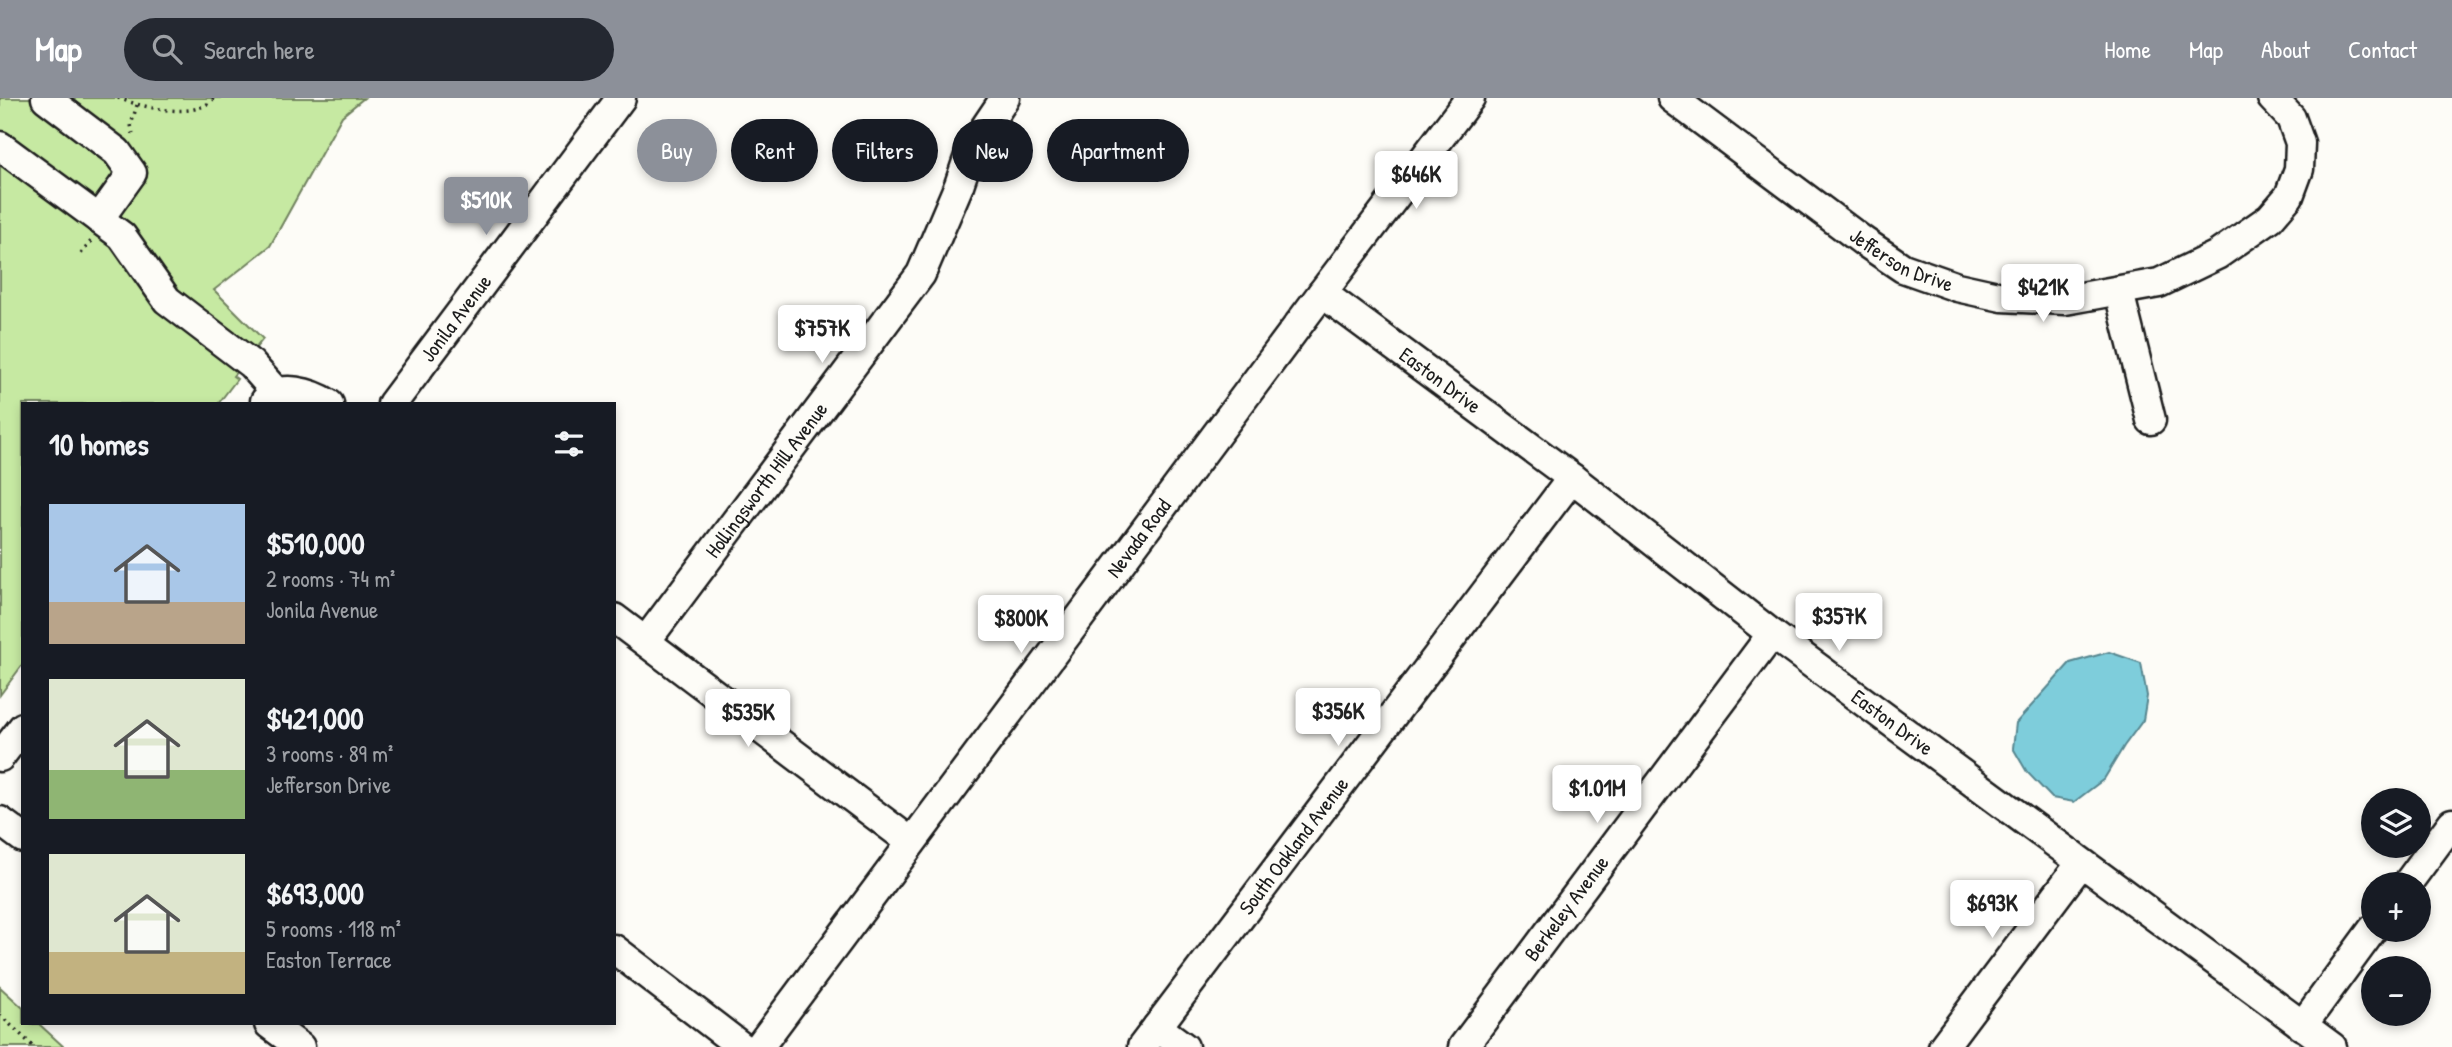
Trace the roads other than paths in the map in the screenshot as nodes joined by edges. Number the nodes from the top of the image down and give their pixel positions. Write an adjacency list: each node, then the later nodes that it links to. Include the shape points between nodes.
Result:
1 (46, 98): 8 (street, via 117,152 132,173)
2 (621, 98): 13 (street, Jonila Avenue)
3 (1005, 98): 18 (street, Hollingsworth Hill Avenue, via 972,147 921,274)
4 (1470, 98): 10 (street, Nevada Road)
5 (1672, 98): 9 (street, Jefferson Drive, via 1903,268 2002,297 2065,300)
6 (2272, 98): 9 (street, Jefferson Drive, via 2291,118 2300,143 2299,169 2289,196 2270,218 2217,255 2159,283)
7 (0, 146): 8 (street)
8 (99, 219): 11 (street, via 122,236 167,300 251,364)
9 (2119, 292): 14 (street)
10 (1322, 293): 15 (street, Easton Drive); 24 (street, Nevada Road)
11 (270, 399): 12 (street, via 284,391 317,396)
12 (326, 402)
13 (393, 402)
14 (2151, 420)
15 (1572, 478): 17 (street, Easton Drive); 31 (street, South Oakland Avenue)
16 (616, 619): 18 (street)
17 (1772, 634): 25 (street, Easton Drive); 36 (street, Berkeley Avenue)
18 (646, 641): 24 (street)
19 (21, 730): 20 (street)
20 (0, 758)
21 (0, 821): 23 (street)
22 (2452, 823): 26 (street)
23 (21, 837)
24 (911, 842): 34 (street, Nevada Road)
25 (2081, 863): 30 (street, Easton Drive); 37 (street)
26 (2416, 872)
27 (2363, 942): 30 (street)
28 (616, 951): 33 (street)
29 (270, 1025): 32 (street)
30 (2302, 1026): 38 (street, Easton Drive)
31 (1149, 1037): 35 (street)
32 (300, 1047)
33 (742, 1047)
34 (759, 1047)
35 (1184, 1047)
36 (1463, 1047)
37 (1944, 1047)
38 (2332, 1047)

